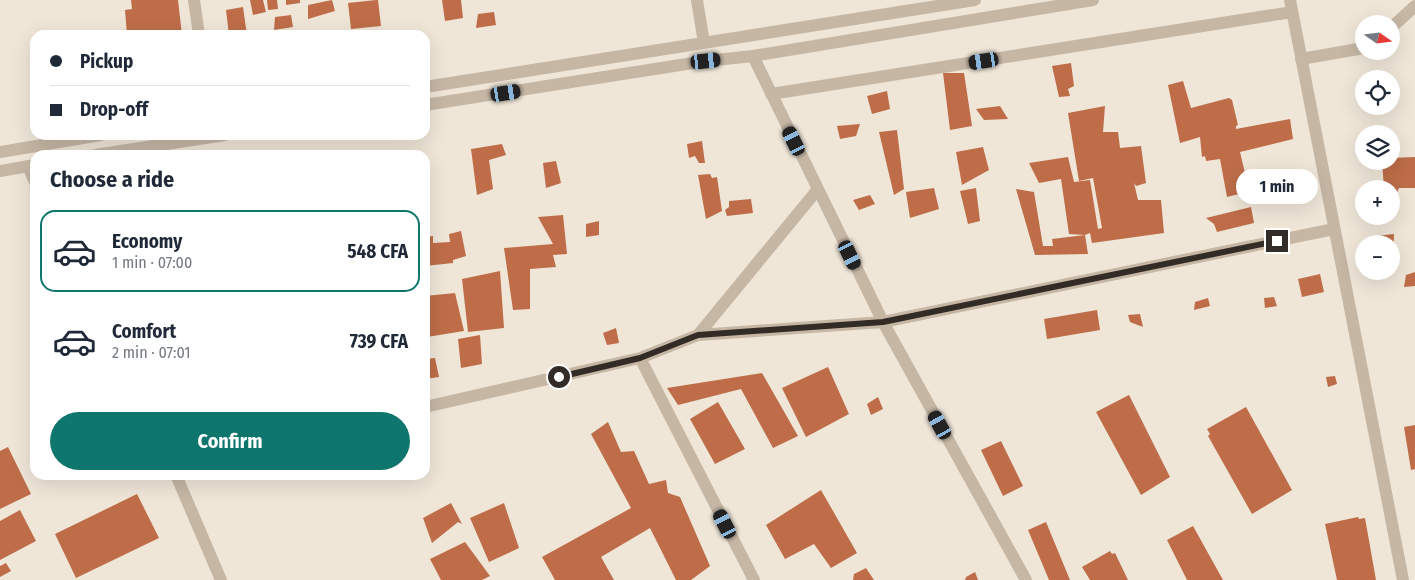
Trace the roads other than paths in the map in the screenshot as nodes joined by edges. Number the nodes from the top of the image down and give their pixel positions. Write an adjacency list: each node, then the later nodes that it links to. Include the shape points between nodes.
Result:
1 (194, 0): 8 (street)
2 (698, 0): 9 (street)
3 (975, 0): 9 (street)
4 (1093, 0): 11 (street)
5 (1291, 6): 12 (street); 14 (street)
6 (1415, 6): 7 (street)
7 (1400, 20)
8 (199, 30)
9 (704, 43): 13 (street)
10 (1355, 50): 12 (street)
11 (752, 56): 14 (street); 15 (street)
12 (1302, 59): 23 (street)
13 (430, 86)
14 (771, 94): 22 (street)
15 (430, 104)
16 (71, 140): 19 (street)
17 (188, 140): 18 (street)
18 (126, 150)
19 (0, 152)
20 (30, 166): 21 (street)
21 (0, 171)
22 (818, 189): 24 (street); 25 (street)
23 (1334, 229): 24 (street); 33 (street)
24 (883, 322): 25 (street); 32 (street)
25 (698, 335): 26 (street)
26 (640, 358): 27 (street); 29 (street)
27 (430, 406)
28 (178, 480): 30 (street)
29 (752, 577): 31 (street)
30 (221, 580)
31 (738, 580)
32 (1026, 580)
33 (1403, 580)

